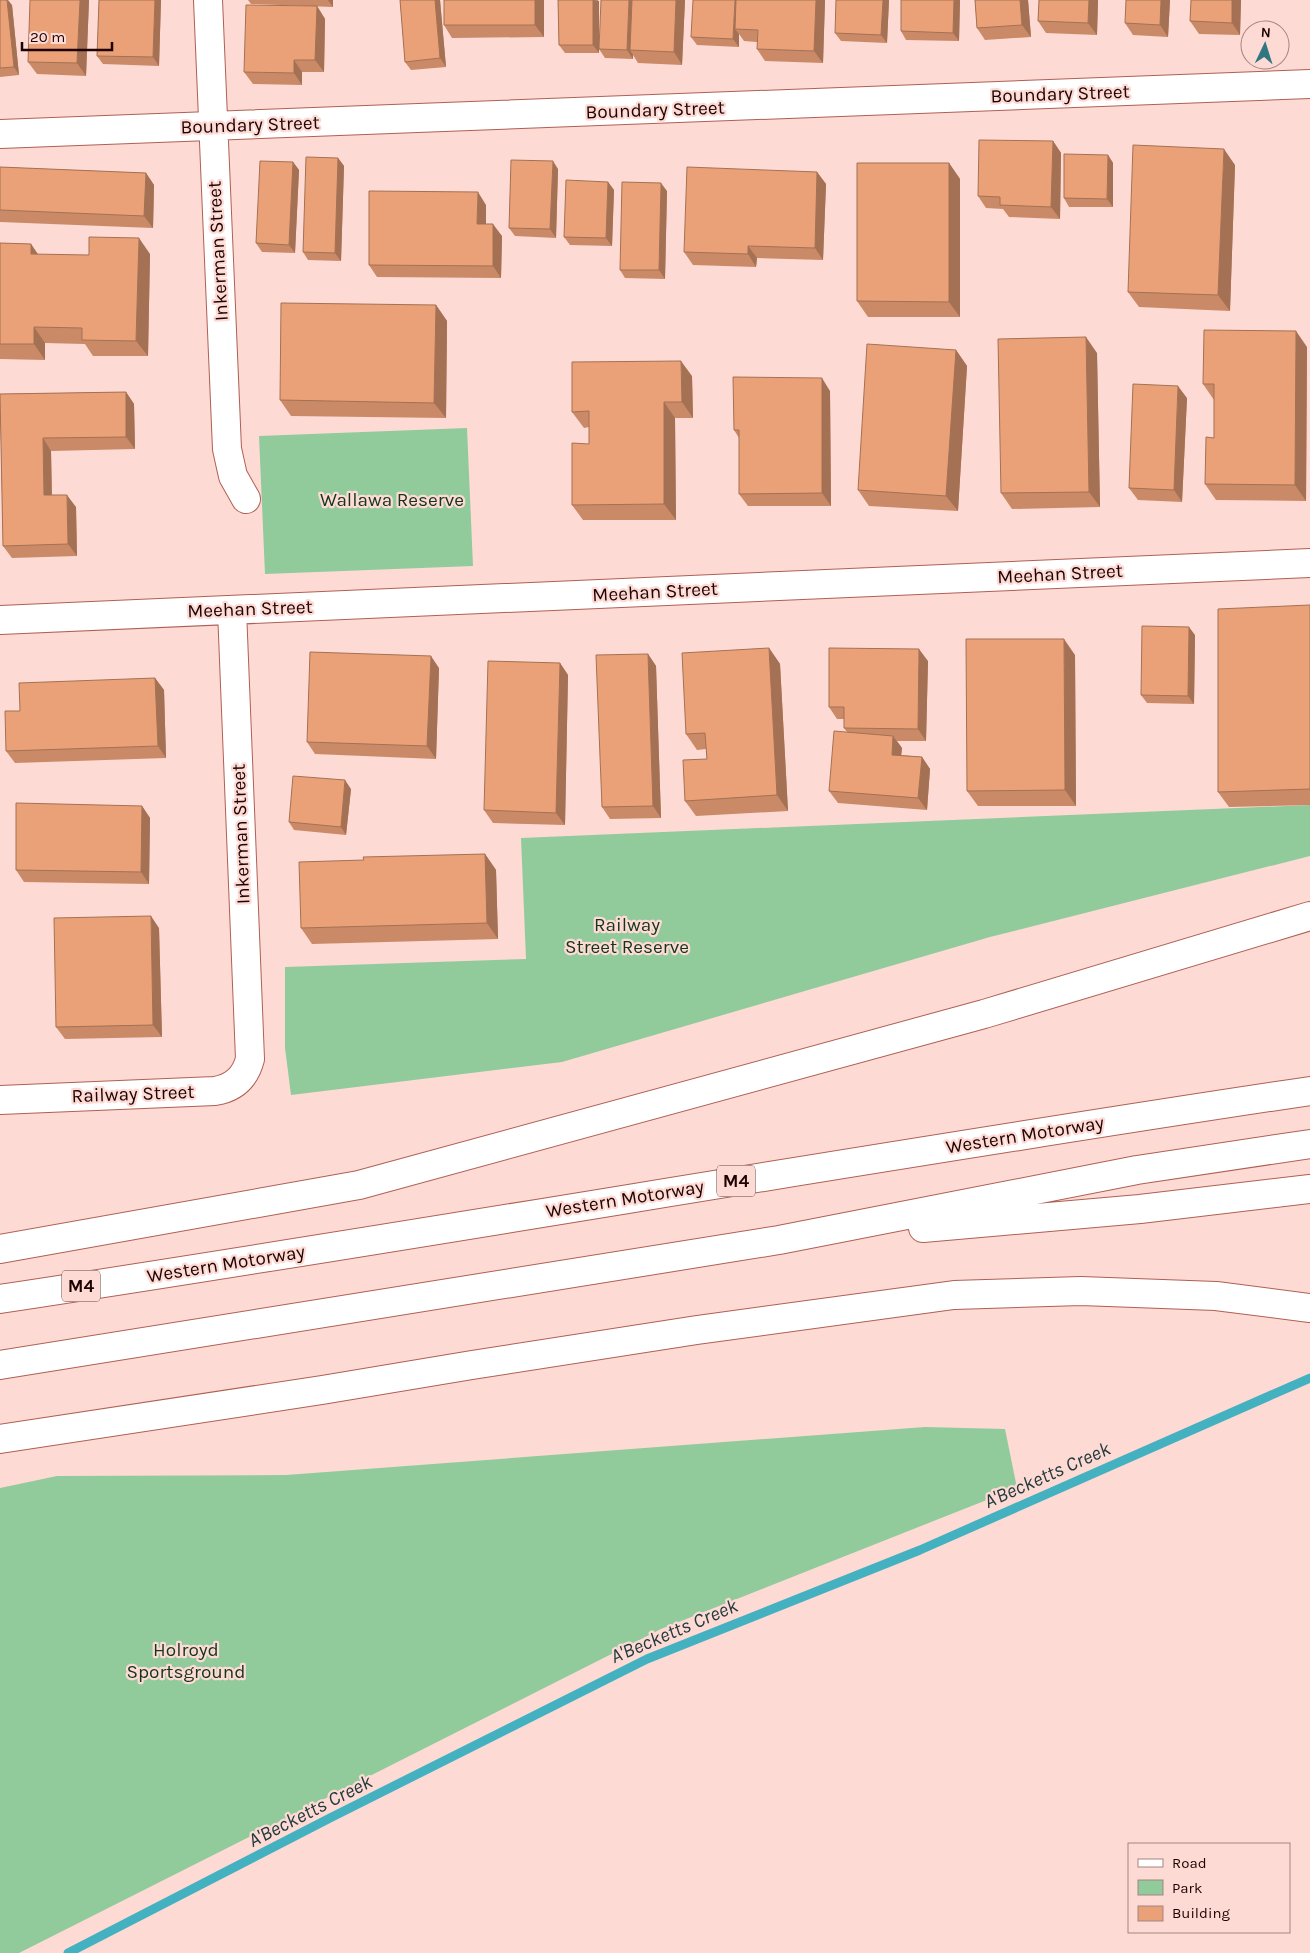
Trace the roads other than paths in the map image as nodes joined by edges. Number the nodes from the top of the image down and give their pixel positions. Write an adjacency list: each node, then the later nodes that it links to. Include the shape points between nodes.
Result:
1 (208, 0): 3 (main road, Inkerman Street)
2 (1310, 84): 3 (main road, Boundary Street)
3 (213, 127): 4 (main road, Boundary Street); 5 (main road, Inkerman Street, via 227,449 233,476)
4 (0, 134)
5 (246, 499)
6 (1310, 563): 7 (main road, Meehan Street)
7 (232, 610): 8 (main road, Meehan Street); 10 (main road, Inkerman Street)
8 (0, 620)
9 (1310, 916): 16 (main road, via 984,1014 359,1185)
10 (250, 1059): 12 (main road, Railway Street, via 236,1082 227,1089 215,1091)
11 (1310, 1091): 17 (main road, Western Motorway / M4)
12 (0, 1100)
13 (1310, 1144): 15 (main road, via 1137,1170)
14 (1310, 1189): 15 (main road, via 1140,1209)
15 (779, 1240): 19 (main road)
16 (0, 1249)
17 (0, 1299)
18 (1310, 1308): 20 (main road, via 1216,1296 1081,1291 954,1294 697,1330)
19 (0, 1365)
20 (0, 1439)

